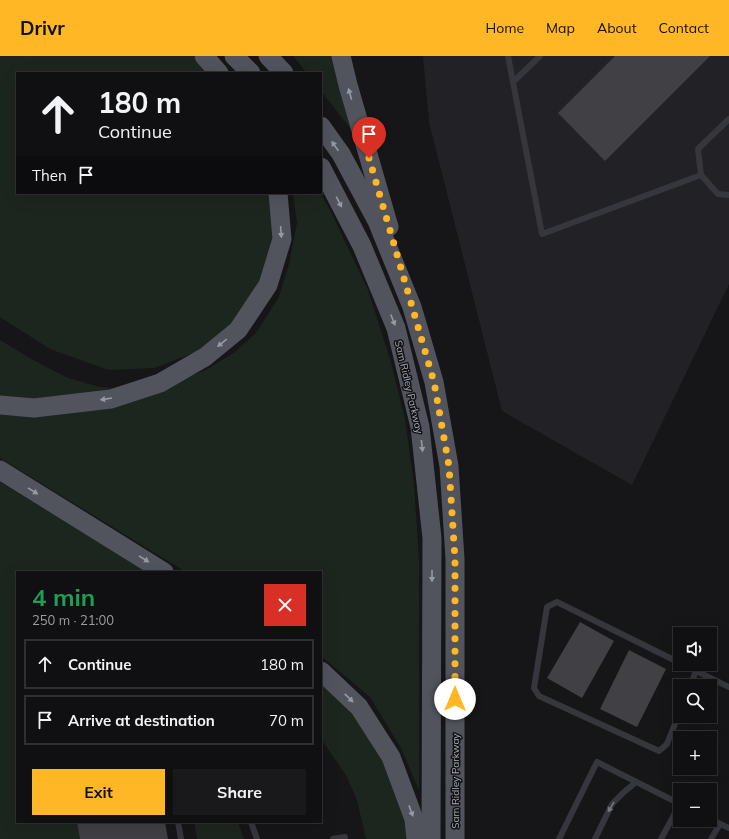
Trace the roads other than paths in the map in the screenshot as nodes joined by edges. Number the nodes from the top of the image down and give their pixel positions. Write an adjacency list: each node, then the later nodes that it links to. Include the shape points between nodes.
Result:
1 (204, 56): 7 (main road)
2 (234, 56): 8 (main road)
3 (268, 56): 9 (main road)
4 (342, 56): 17 (main road, one-way to 4, via 348,85)
5 (508, 56): 10 (lane)
6 (540, 56): 10 (lane)
7 (218, 72)
8 (250, 72)
9 (283, 72)
10 (513, 82): 14 (lane, via 542,234)
11 (729, 119): 14 (lane, via 698,149)
12 (322, 127): 17 (main road, Sam Ridley Parkway, one-way to 12, via 377,221 341,154)
13 (322, 169): 40 (main road, Sam Ridley Parkway, one-way to 40, via 362,246 396,328 420,427 432,538)
14 (701, 175): 16 (lane, via 718,194)
15 (278, 194): 18 (main road, one-way to 18, via 282,238 268,285 238,330 205,357 160,382 110,399 34,408)
16 (729, 195)
17 (412, 307): 41 (main road, Sam Ridley Parkway, via 434,382 449,466 455,559)
18 (0, 405)
19 (0, 470): 20 (main road, one-way to 20)
20 (162, 571)
21 (673, 659): 26 (lane, via 557,602 547,607 534,688 539,696 659,751 667,744)
22 (696, 671): 24 (lane); 25 (lane)
23 (322, 672): 39 (main road, one-way to 39, via 359,707 391,756 414,819)
24 (693, 679)
25 (729, 687)
26 (675, 723)
27 (636, 782): 28 (lane); 42 (lane, via 597,762); 43 (lane, one-way to 43, via 612,804)
28 (673, 800)
29 (673, 818): 44 (lane)
30 (717, 822): 33 (lane)
31 (178, 823): 36 (lane)
32 (251, 823): 37 (lane)
33 (720, 824): 34 (lane); 45 (lane)
34 (729, 828)
35 (345, 837): 38 (lane)
36 (181, 839)
37 (257, 839)
38 (333, 839)
39 (416, 839)
40 (431, 839)
41 (455, 839)
42 (558, 839)
43 (595, 839)
44 (662, 839)
45 (712, 839)

